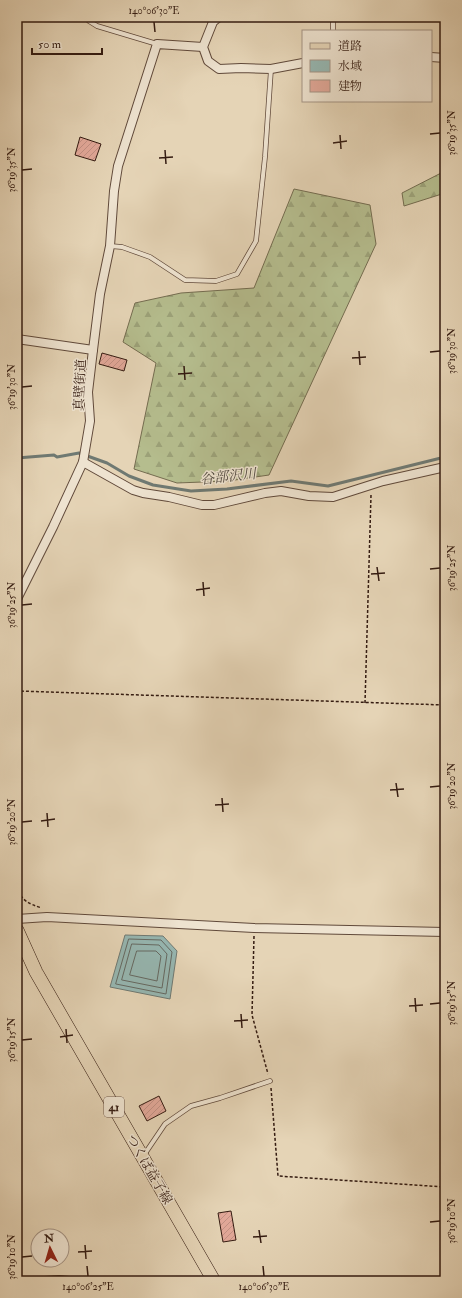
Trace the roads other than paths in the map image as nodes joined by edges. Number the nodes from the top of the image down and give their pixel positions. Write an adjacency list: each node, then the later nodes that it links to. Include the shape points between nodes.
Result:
1 (86, 17): 5 (lane, via 97,26)
2 (219, 17): 6 (street, via 213,22)
3 (333, 17): 4 (lane)
4 (333, 30)
5 (157, 44): 6 (street); 11 (street, via 118,166)
6 (203, 47): 10 (street, via 208,61 219,69)
7 (432, 57): 8 (street)
8 (445, 58)
9 (302, 64): 10 (street)
10 (271, 69): 11 (lane, via 256,241 237,274 216,281 186,280 150,257 122,247)
11 (110, 246): 13 (street, via 100,294)
12 (17, 339): 13 (street, 真壁街道)
13 (93, 350): 14 (street, 真壁街道, via 88,392 90,421)
14 (84, 461): 15 (street, via 133,490 202,505 214,505 281,491 333,497 383,481); 16 (street)
15 (445, 467)
16 (17, 599)
17 (17, 919): 19 (street, via 47,917 254,928)
18 (17, 930): 21 (main road, つくば益子線 / 41, via 36,972)
19 (445, 932)
20 (270, 1081): 21 (lane, via 191,1106 165,1124)
21 (143, 1157): 24 (main road, つくば益子線 / 41)
22 (45, 1281): 23 (street)
23 (69, 1281)
24 (214, 1281)

